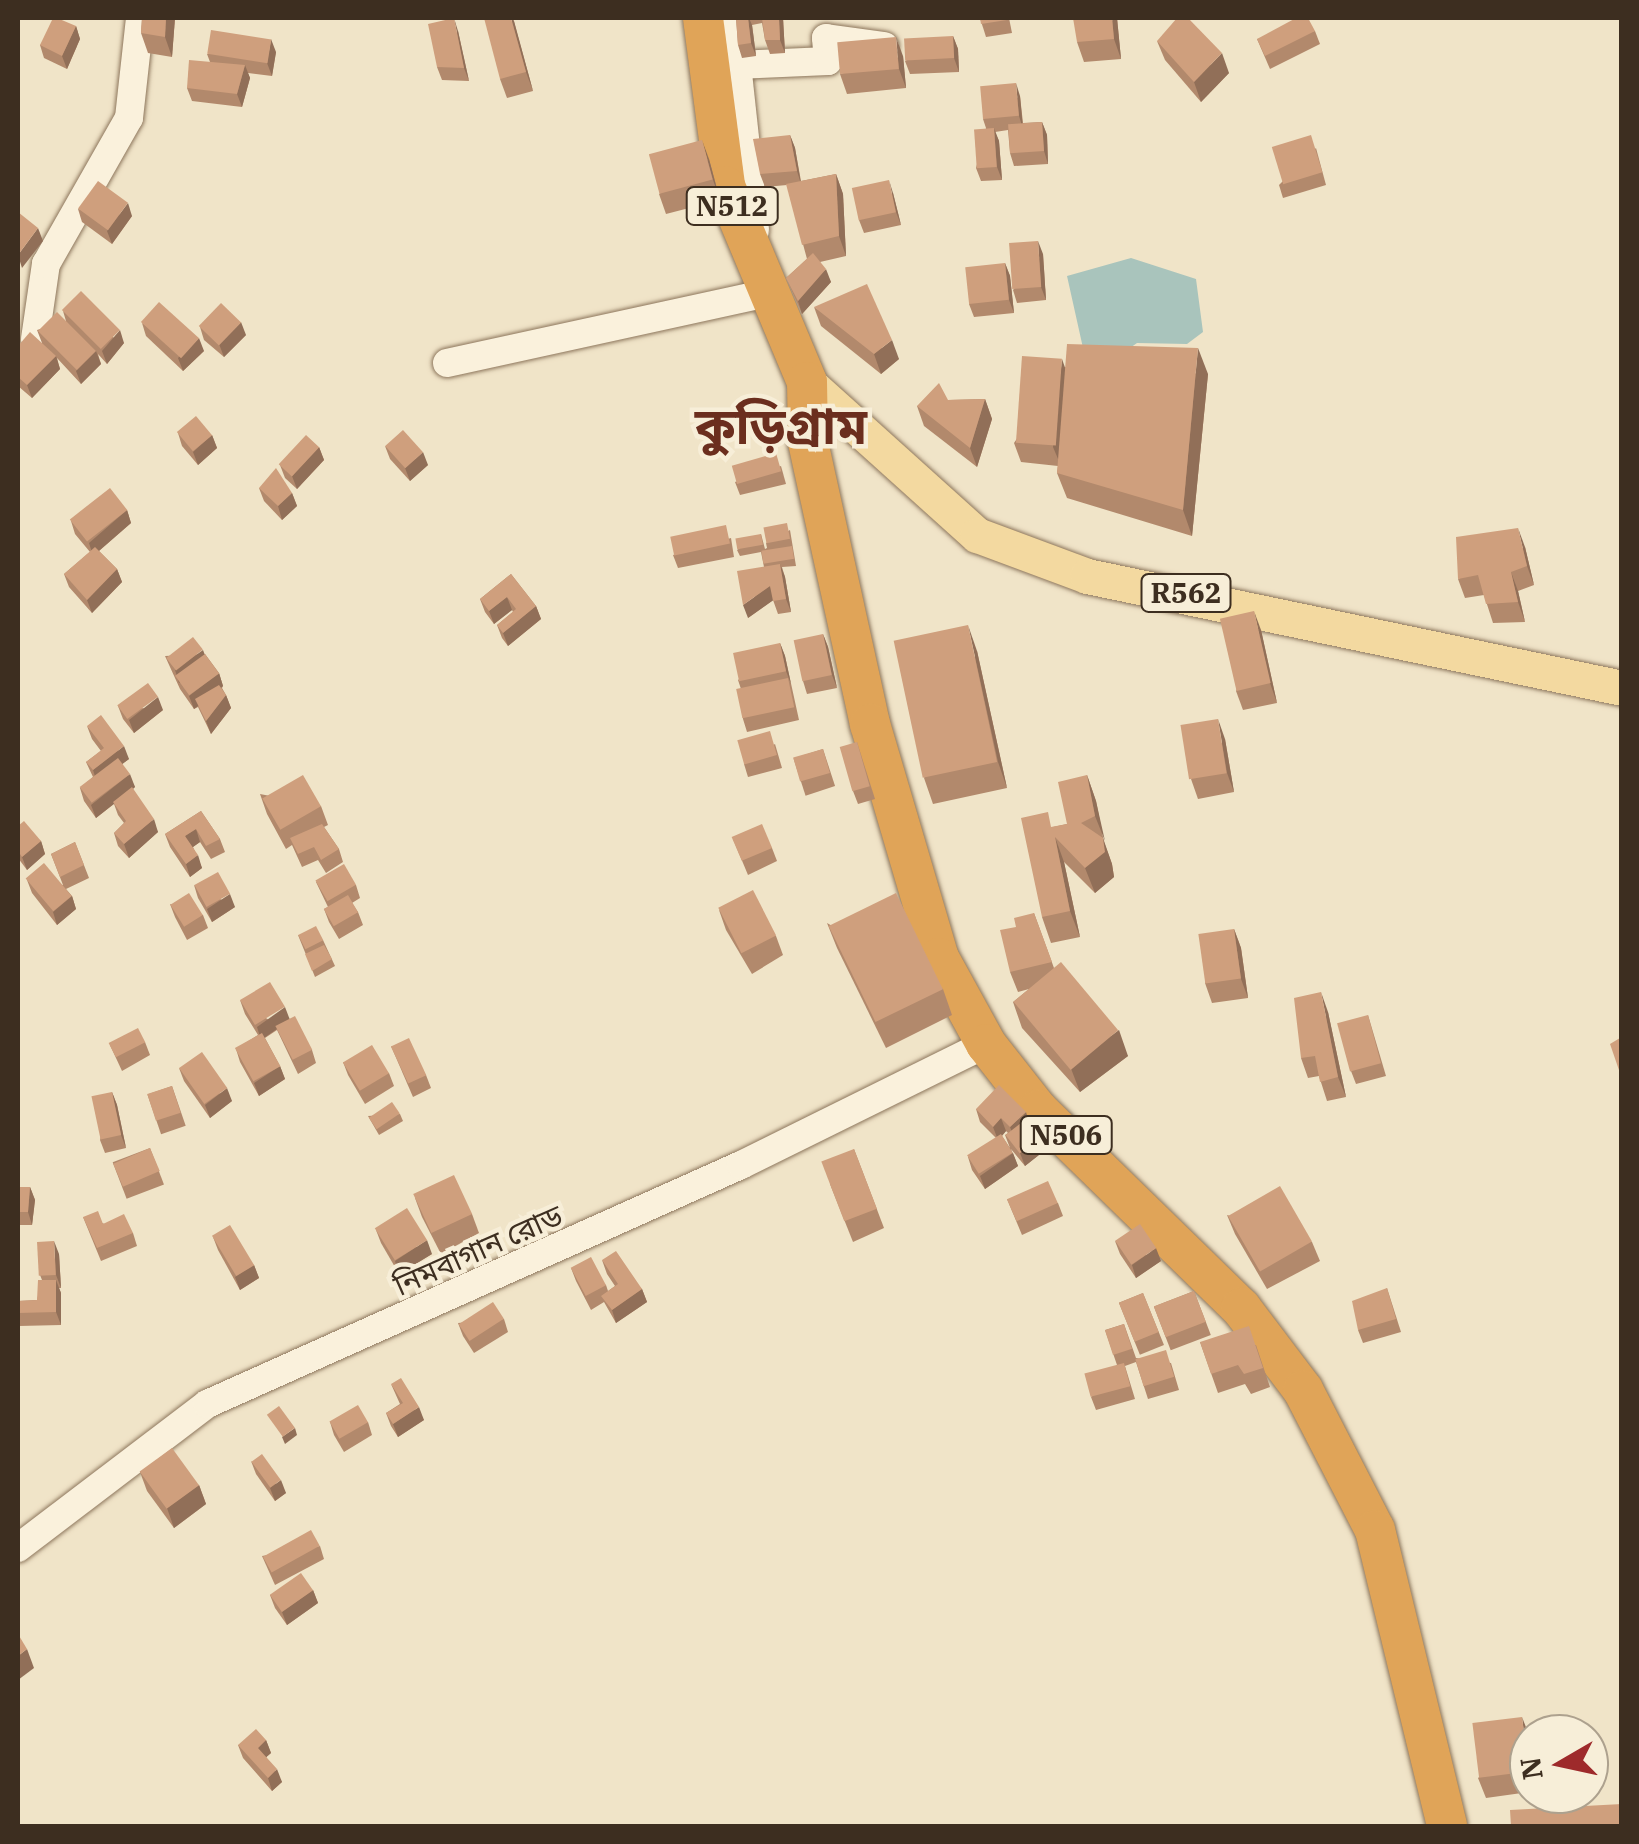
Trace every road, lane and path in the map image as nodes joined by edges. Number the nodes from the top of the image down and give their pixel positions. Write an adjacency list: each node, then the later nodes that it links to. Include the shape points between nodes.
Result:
1 (140, 18): 7 (street, via 129,118 46,264)
2 (702, 18): 6 (highway, N512, via 725,186)
3 (732, 18): 5 (street)
4 (889, 46): 5 (street, via 826,38 828,61)
5 (736, 65): 6 (street)
6 (763, 294): 8 (street); 9 (highway, N512)
7 (35, 339)
8 (447, 364)
9 (807, 382): 10 (main road, R562, via 977,535 1088,576 1289,611); 11 (highway, N506, via 808,442 870,724 940,958)
10 (1622, 688)
11 (986, 1044): 12 (street, নিমবাগান রোড, via 724,1173 206,1404); 13 (highway, N506, via 1038,1110 1241,1308 1303,1390 1375,1530)
12 (18, 1548)
13 (1447, 1826)

